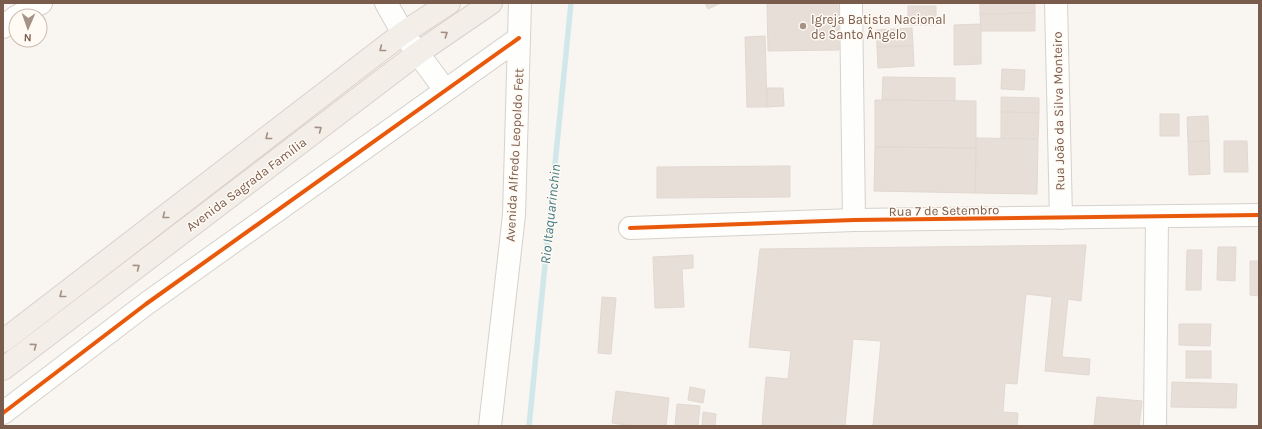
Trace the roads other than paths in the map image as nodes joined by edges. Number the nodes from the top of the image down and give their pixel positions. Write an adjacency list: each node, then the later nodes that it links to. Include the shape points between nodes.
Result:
1 (41, 3): 8 (street)
2 (386, 3): 9 (street)
3 (449, 3): 9 (main road, Avenida Sagrada Família)
4 (491, 3): 11 (main road, Avenida Sagrada Família, one-way to 4)
5 (520, 3): 10 (street, Avenida Alfredo Leopoldo Fett)
6 (851, 3): 16 (street)
7 (1056, 3): 15 (street, Rua João da Silva Monteiro)
8 (32, 8)
9 (403, 34): 11 (street); 18 (main road, Avenida Sagrada Família, one-way to 18)
10 (519, 38): 12 (street); 23 (street, Avenida Alfredo Leopoldo Fett, via 514,215)
11 (418, 53): 12 (street); 19 (main road, Avenida Sagrada Família, one-way to 11)
12 (445, 90): 22 (street, via 146,304)
13 (1259, 215): 14 (street, Rua 7 de Setembro)
14 (1157, 217): 15 (street, Rua 7 de Setembro); 24 (street)
15 (1061, 218): 16 (street, Rua 7 de Setembro)
16 (854, 220): 17 (street, Rua 7 de Setembro)
17 (630, 228)
18 (42, 312): 19 (main road); 20 (main road, Avenida Sagrada Família)
19 (57, 328): 21 (main road, Avenida Sagrada Família, one-way to 19)
20 (3, 341)
21 (3, 370)
22 (3, 413)
23 (490, 426)
24 (1155, 426)

